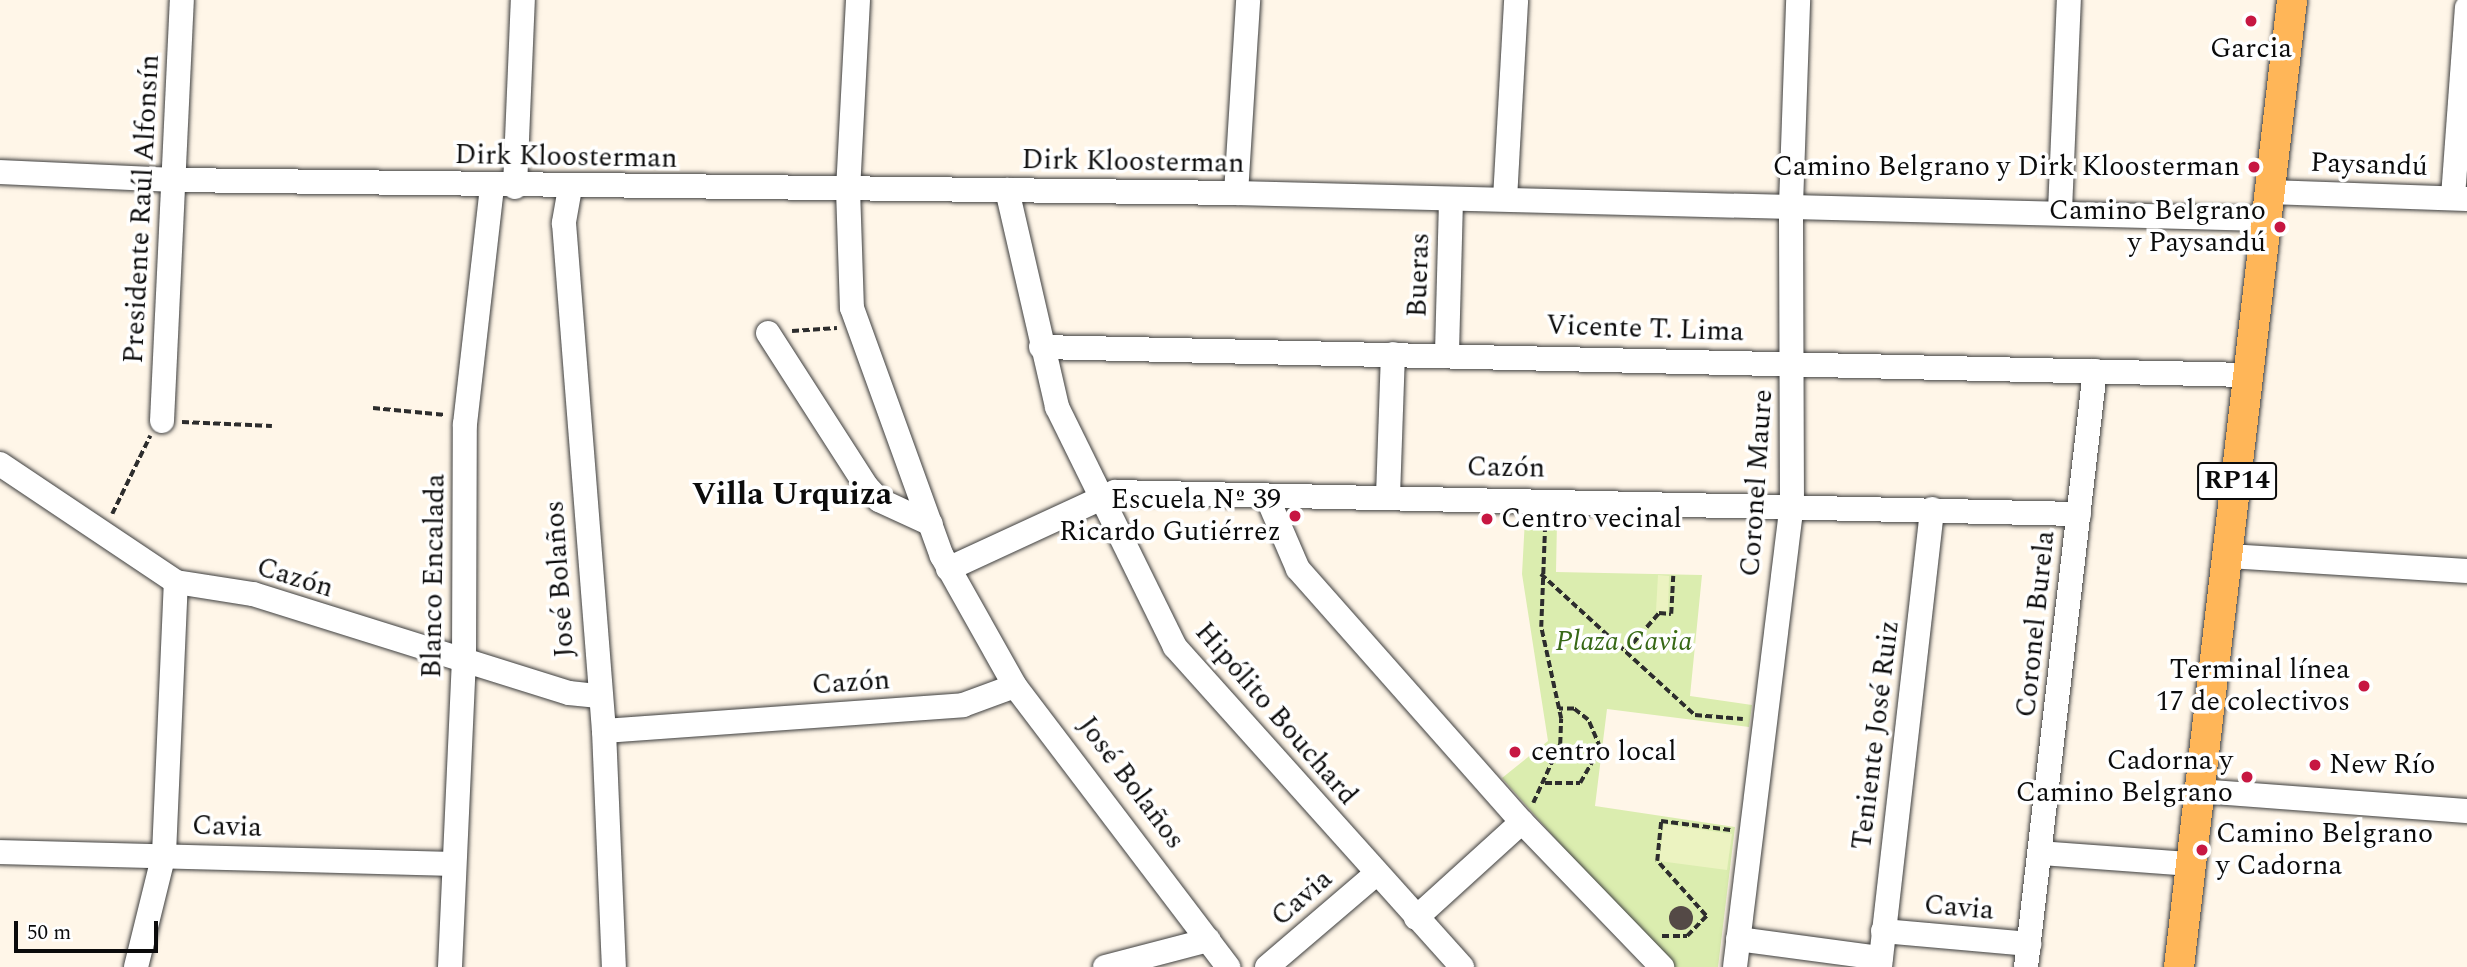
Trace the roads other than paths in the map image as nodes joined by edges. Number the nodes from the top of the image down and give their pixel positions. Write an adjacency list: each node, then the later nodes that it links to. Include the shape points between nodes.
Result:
1 (182, 0): 11 (street, Presidente Raúl Alfonsín)
2 (523, 0): 12 (street, Blanco Encalada)
3 (858, 0): 14 (street, José Bolaños)
4 (1248, 0): 16 (street)
5 (1516, 0): 19 (street)
6 (1798, 0): 20 (street, Coronel Maure)
7 (2069, 0): 22 (street)
8 (2292, 0): 21 (main road, RP14)
9 (2467, 8): 17 (street)
10 (0, 172): 11 (street, Dirk Kloosterman)
11 (174, 180): 12 (street, Dirk Kloosterman); 30 (street, Presidente Raúl Alfonsín)
12 (503, 187): 13 (street, Dirk Kloosterman); 43 (street, Blanco Encalada, via 466,417)
13 (570, 188): 14 (street, Dirk Kloosterman); 45 (street, José Bolaños, via 564,223)
14 (848, 189): 15 (street, Dirk Kloosterman); 38 (street, José Bolaños, via 856,327 893,410)
15 (1007, 190): 16 (street, Dirk Kloosterman); 24 (street, Hipólito Bouchard)
16 (1236, 193): 18 (street, Dirk Kloosterman)
17 (2460, 198): 21 (street, Paysandú)
18 (1451, 199): 19 (street, Dirk Kloosterman); 25 (street, Bueras)
19 (1505, 199): 20 (street, Dirk Kloosterman)
20 (1791, 205): 22 (street, Dirk Kloosterman); 27 (street, Coronel Maure)
21 (2267, 206): 22 (street, Dirk Kloosterman); 29 (main road, RP14)
22 (2060, 211)
23 (768, 333): 38 (street, via 867,487 879,500)
24 (1041, 347): 26 (street, Vicente T. Lima); 32 (street, Hipólito Bouchard, via 1056,407)
25 (1447, 353): 26 (street, Vicente T. Lima); 27 (street, Vicente T. Lima)
26 (1393, 354): 33 (street, Bueras)
27 (1794, 363): 28 (street, Vicente T. Lima); 35 (street, Coronel Maure)
28 (2095, 371): 29 (street, Vicente T. Lima); 37 (street, Coronel Burela)
29 (2248, 375): 39 (main road, RP14)
30 (162, 421)
31 (0, 464): 42 (street, Cazón)
32 (1099, 496): 34 (street, Cazón); 40 (street, Cazón); 55 (street, Hipólito Bouchard, via 1187,665)
33 (1388, 496): 34 (street, Cazón); 35 (street, Cazón)
34 (1267, 497): 49 (street, via 1298,569)
35 (1792, 505): 36 (street, Cazón); 58 (street, Coronel Maure, via 1747,833)
36 (1932, 509): 37 (street, Cazón); 57 (street, Teniente José Ruiz)
37 (2079, 514): 51 (street, Coronel Burela)
38 (931, 524): 40 (street, José Bolaños)
39 (2229, 556): 41 (street); 47 (main road, RP14)
40 (948, 569): 44 (street, José Bolaños)
41 (2467, 571)
42 (176, 582): 43 (street, Cazón, via 253,594); 52 (street)
43 (464, 662): 45 (street, Cazón, via 569,693); 53 (street, Blanco Encalada)
44 (1015, 686): 46 (street, Cazón, via 963,705); 59 (street, José Bolaños)
45 (599, 696): 46 (street, José Bolaños)
46 (604, 731): 64 (street, José Bolaños)
47 (2200, 791): 48 (street); 54 (main road, RP14)
48 (2467, 811)
49 (1522, 822): 56 (street); 69 (street)
50 (0, 852): 52 (street, Cavia)
51 (2040, 853): 54 (street); 60 (street, Coronel Burela)
52 (163, 854): 53 (street, Cavia); 62 (street)
53 (452, 864): 63 (street, Blanco Encalada)
54 (2190, 864): 71 (main road, RP14)
55 (1376, 874): 56 (street, Hipólito Bouchard); 67 (street, Cavia)
56 (1416, 918): 68 (street, Hipólito Bouchard)
57 (1883, 931): 60 (street, Cavia); 61 (street, Teniente José Ruiz)
58 (1738, 939): 61 (street); 70 (street, Coronel Maure)
59 (1209, 940): 65 (street); 66 (street, José Bolaños)
60 (2027, 956)
61 (1880, 962)
62 (136, 967)
63 (450, 967)
64 (614, 967)
65 (1105, 967)
66 (1228, 967)
67 (1267, 967)
68 (1462, 967)
69 (1662, 967)
70 (1735, 967)
71 (2179, 967)

